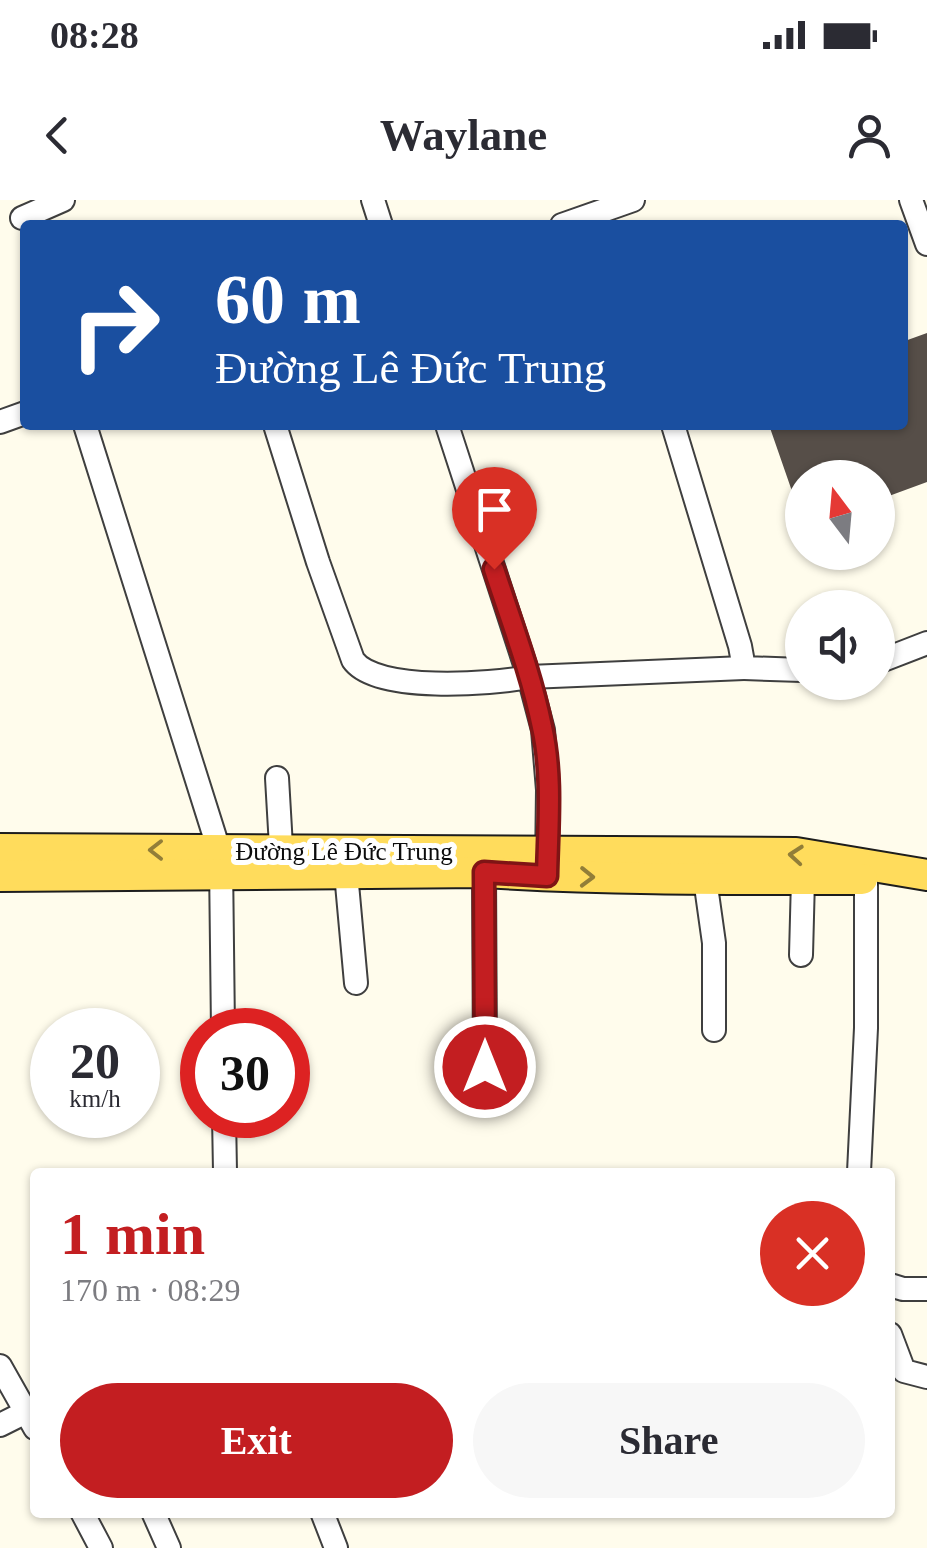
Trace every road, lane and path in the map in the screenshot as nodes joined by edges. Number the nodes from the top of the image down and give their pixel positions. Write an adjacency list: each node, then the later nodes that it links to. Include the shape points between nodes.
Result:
1 (63, 200): 5 (street)
2 (633, 200): 4 (street)
3 (911, 200): 7 (street)
4 (602, 212): 6 (street)
5 (22, 215)
6 (577, 220)
7 (927, 244)
8 (87, 430): 19 (street)
9 (277, 430): 16 (street, via 360,670 405,683)
10 (449, 430): 16 (street)
11 (675, 430): 14 (street)
12 (927, 643): 13 (street)
13 (895, 655)
14 (744, 668): 15 (street); 16 (street)
15 (785, 669)
16 (529, 677): 21 (street, via 543,730)
17 (276, 778): 20 (street)
18 (0, 849): 19 (main road, Đường Lê Đức Trung, one-way to 18)
19 (220, 861): 20 (main road, Đường Lê Đức Trung); 24 (main road, Đường Lê Đức Trung); 31 (street)
20 (282, 862): 21 (main road, Đường Lê Đức Trung); 23 (main road, Đường Lê Đức Trung)
21 (547, 864): 22 (main road, Đường Lê Đức Trung); 25 (main road, Đường Lê Đức Trung, one-way to 21, via 796,854); 28 (main road, Đường Lê Đức Trung, one-way to 28)
22 (484, 872): 23 (main road, Đường Lê Đức Trung); 33 (street)
23 (346, 873): 30 (street)
24 (0, 876)
25 (927, 877): 27 (main road, Đường Lê Đức Trung)
26 (804, 879): 27 (main road, Đường Lê Đức Trung); 28 (main road, Đường Lê Đức Trung); 29 (street)
27 (866, 879): 36 (street)
28 (705, 880): 32 (street, via 714,944)
29 (801, 955)
30 (356, 983)
31 (223, 1008)
32 (714, 1030)
33 (485, 1067)
34 (224, 1138): 35 (street)
35 (225, 1168)
36 (859, 1168)
37 (895, 1286): 38 (street)
38 (927, 1289)
39 (895, 1347): 41 (street, via 904,1371)
40 (0, 1366): 42 (street)
41 (927, 1377)
42 (30, 1420): 43 (street)
43 (0, 1426)
44 (85, 1518): 47 (street)
45 (156, 1518): 48 (street)
46 (324, 1518): 49 (street)
47 (102, 1548)
48 (168, 1548)
49 (336, 1548)

